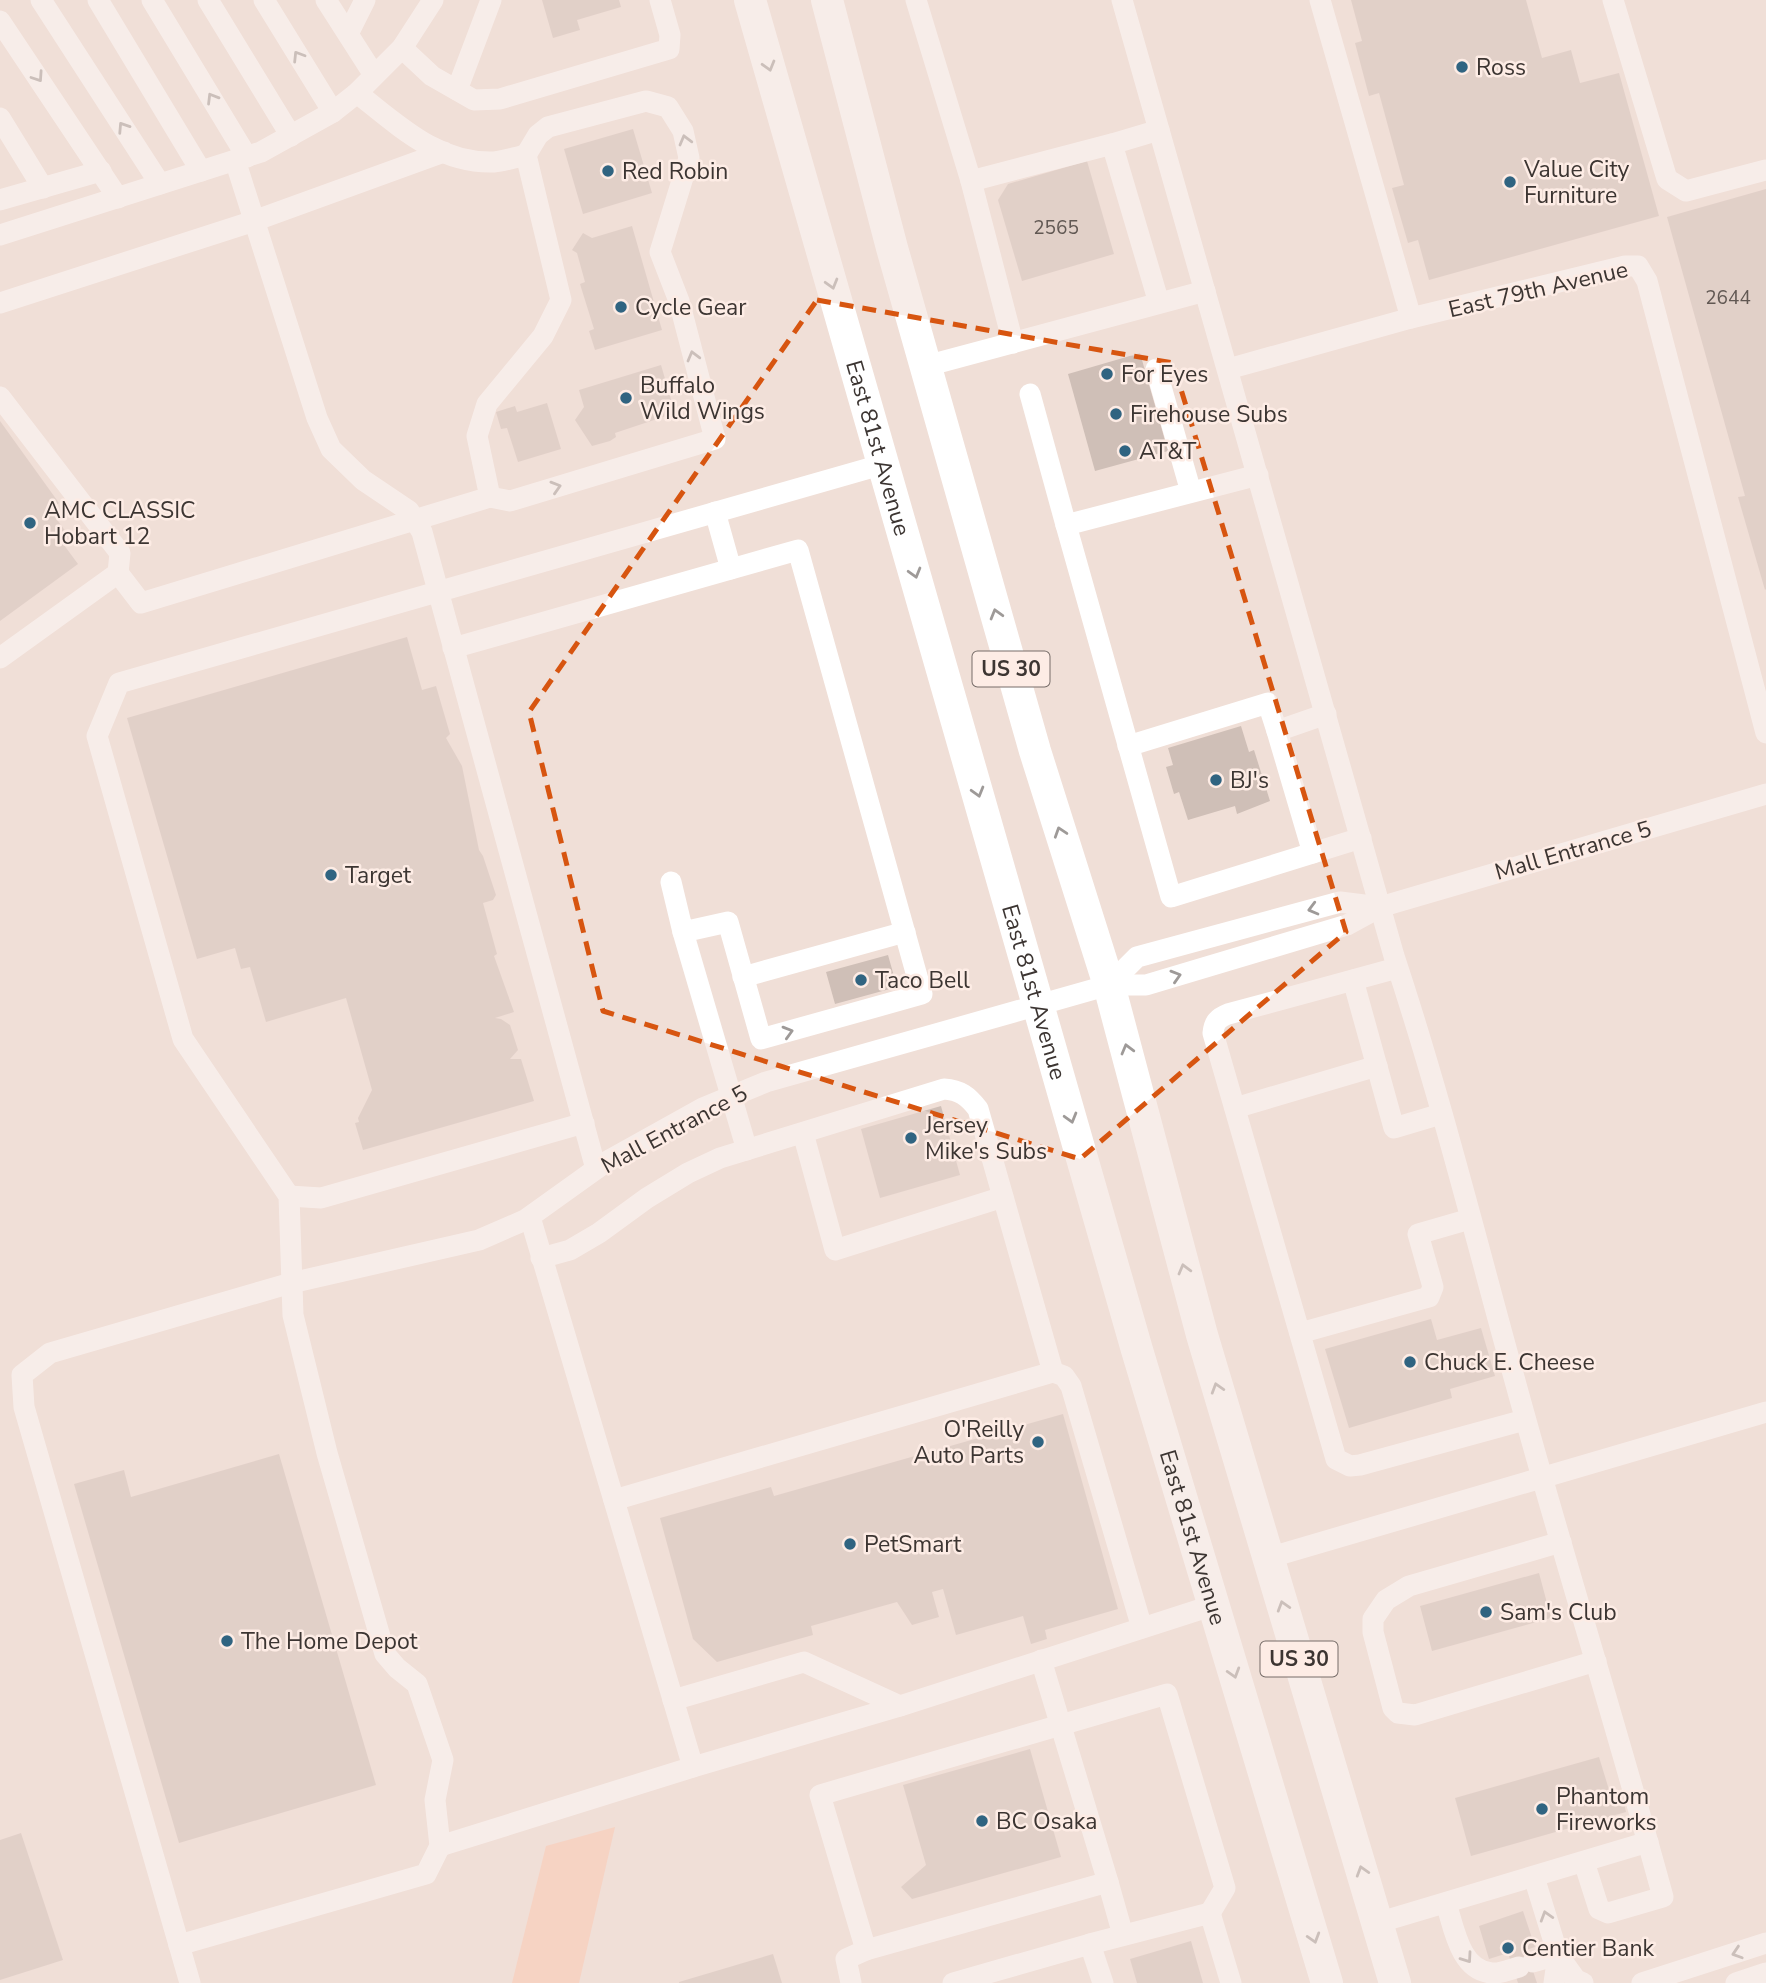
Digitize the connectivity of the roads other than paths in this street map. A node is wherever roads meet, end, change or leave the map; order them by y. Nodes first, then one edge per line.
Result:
1 (41, 0) edge
2 (98, 0) edge
3 (152, 0) edge
4 (208, 0) edge
5 (264, 0) edge
6 (326, 0) edge
7 (365, 0) edge
8 (433, 0) edge
9 (491, 0) edge
10 (660, 0) edge
11 (750, 0) edge
12 (827, 0) edge
13 (916, 0) edge
14 (1122, 0) edge
15 (1320, 0) edge
16 (1613, 0) edge
17 (0, 21) edge
18 (348, 34) junction
19 (402, 48) junction
20 (374, 75) junction
21 (457, 90) junction
22 (357, 93) junction
23 (333, 112) junction
24 (0, 118) edge
25 (1159, 131) junction
26 (291, 135) junction
27 (1112, 144) junction
28 (444, 152) junction
29 (526, 155) junction
30 (241, 159) junction
31 (1766, 170) edge
32 (101, 171) junction
33 (201, 171) junction
34 (971, 181) junction
35 (160, 184) junction
36 (43, 188) junction
37 (118, 198) junction
38 (0, 200) edge
39 (254, 221) junction
40 (0, 235) edge
41 (1205, 291) junction
42 (0, 303) edge
43 (1158, 303) junction
44 (1411, 318) junction
45 (1013, 343) junction
46 (926, 366) junction
47 (1156, 369) dead end
48 (1227, 369) junction
49 (1030, 394) dead end
50 (0, 397) edge
51 (884, 464) junction
52 (1258, 475) junction
53 (1191, 492) junction
54 (490, 497) junction
55 (715, 512) junction
56 (415, 521) junction
57 (1066, 525) junction
58 (731, 569) junction
59 (118, 573) junction
60 (438, 592) junction
61 (453, 648) junction
62 (0, 658) edge
63 (1325, 714) junction
64 (1764, 722) edge
65 (1277, 731) junction
66 (1128, 746) junction
67 (1766, 794) edge
68 (1361, 838) junction
69 (1313, 853) junction
70 (670, 882) dead end
71 (1380, 907) junction
72 (683, 932) junction
73 (905, 932) junction
74 (1397, 968) junction
75 (743, 977) junction
76 (1353, 980) junction
77 (1110, 985) junction
78 (1040, 1005) junction
79 (1377, 1066) junction
80 (732, 1096) junction
81 (1235, 1108) junction
82 (1441, 1114) junction
83 (584, 1123) junction
84 (803, 1133) junction
85 (747, 1150) junction
86 (596, 1169) junction
87 (289, 1196) junction
88 (1003, 1197) junction
89 (530, 1216) junction
90 (1470, 1219) junction
91 (541, 1258) junction
92 (291, 1283) junction
93 (1300, 1334) junction
94 (1053, 1372) junction
95 (1766, 1412) edge
96 (1525, 1420) junction
97 (1542, 1478) junction
98 (614, 1500) junction
99 (1561, 1542) junction
100 (1268, 1558) junction
101 (1214, 1605) junction
102 (1143, 1628) junction
103 (1041, 1660) junction
104 (1596, 1661) junction
105 (673, 1700) junction
106 (900, 1706) junction
107 (1060, 1725) junction
108 (693, 1767) junction
109 (1648, 1842) junction
110 (440, 1846) junction
111 (1584, 1862) junction
112 (1534, 1877) junction
113 (1108, 1882) junction
114 (1446, 1903) junction
115 (1210, 1913) junction
116 (1377, 1923) junction
117 (1124, 1935) junction
118 (1766, 1943) edge
119 (1090, 1944) junction
120 (180, 1945) junction
121 (866, 1950) junction
122 (1558, 1955) junction
123 (1766, 1973) edge
124 (190, 1983) edge
125 (851, 1983) edge
126 (953, 1983) edge
127 (1103, 1983) edge
128 (1231, 1983) edge
129 (1327, 1983) edge
130 (1395, 1983) edge
131 (1555, 1983) edge
132 (1583, 1983) edge
133 (1642, 1983) edge
134 (1736, 1983) edge

35 -> 1 street
2 - 33 street
30 -> 3 street
4 - 26 street
23 -> 5 street
6 - 18 street
7 - 18 street
8 - 19 street
9 - 21 street
10 - 21 street
11 -> 51 highway, East 81st Avenue / US 30
12 - 46 highway, US 30
13 - 34 street
14 - 25 street
15 - 44 street
16 - 31 street
17 -> 32 street
18 - 20 street
19 - 20 street
19 - 21 street
20 - 22 street
22 - 23 street
22 - 28 street
23 - 26 street
24 - 36 street
25 - 27 street
25 - 41 street
26 - 30 street
27 - 34 street
27 - 43 street
28 - 29 street
28 - 39 street
29 - 54 street
54 -> 29 street
30 - 33 street
30 - 39 street
32 - 36 street
32 - 37 street
33 - 35 street
34 - 45 street
35 - 37 street
36 - 38 street
37 - 40 street
39 - 42 street
39 - 56 street
41 - 43 street
41 - 48 street
43 - 45 street
44 - 48 street
44 - 64 street, East 79th Avenue
45 - 46 street
77 -> 46 highway, US 30
47 - 53 street
48 - 52 street
49 - 57 street
50 - 59 street
51 - 55 street
51 -> 78 highway, East 81st Avenue / US 30
52 - 53 street
52 - 63 street
53 - 57 street
54 - 56 street
55 - 58 street
55 - 60 street
56 - 59 street
56 - 60 street
57 - 66 street
58 - 61 street
58 - 73 street
59 - 62 street
60 - 61 street
60 - 87 street
61 - 83 street
63 - 65 street
63 - 68 street
65 - 66 street
65 - 69 street
66 - 69 street
67 - 71 street, Mall Entrance 5
68 - 69 street
68 - 71 street
70 - 72 street
71 - 74 street
77 -> 71 street, Mall Entrance 5
71 -> 77 street, Mall Entrance 5
72 - 75 street
72 - 80 street
73 - 75 street
75 -> 73 street
74 - 76 street
74 - 82 street
76 - 79 street
76 - 81 street
77 - 78 street, Mall Entrance 5
100 -> 77 highway, US 30
78 - 80 street, Mall Entrance 5
78 -> 101 highway, East 81st Avenue / US 30
79 - 81 street
79 - 82 street
80 - 85 street
80 - 86 street, Mall Entrance 5
81 - 93 street
82 - 90 street
83 - 86 street
83 - 87 street
84 - 85 street
84 - 88 street
84 - 88 street
85 - 91 street
86 - 89 street, Mall Entrance 5
87 - 92 street
88 - 94 street
89 - 91 street
89 - 92 street, Mall Entrance 5
90 - 93 street
90 - 96 street
91 - 98 street
92 - 110 street
92 - 120 street, Mall Entrance 5
93 - 96 street
94 - 98 street
94 - 102 street
95 - 97 street
96 - 97 street
97 - 99 street
97 - 100 street
98 - 105 street
99 - 104 street
99 - 104 street
116 -> 100 highway, US 30
101 - 102 street
101 -> 129 highway, East 81st Avenue / US 30
102 - 103 street
103 - 106 street
103 - 107 street
104 - 109 street
105 - 106 street
105 - 108 street
106 - 108 street
107 - 113 street
107 - 115 street
107 - 121 street
108 - 110 street
109 - 111 street
109 - 111 street
110 - 120 street
111 - 112 street
112 - 114 street
122 -> 112 street
113 - 117 street
113 - 121 street
114 - 116 street
114 -> 122 street
115 - 117 street
115 - 128 street
116 - 130 highway, US 30
117 - 119 street
118 -> 133 street
119 - 126 street
119 - 127 street
120 - 124 street
121 - 125 street
122 - 131 street
122 - 132 street
123 - 134 street

